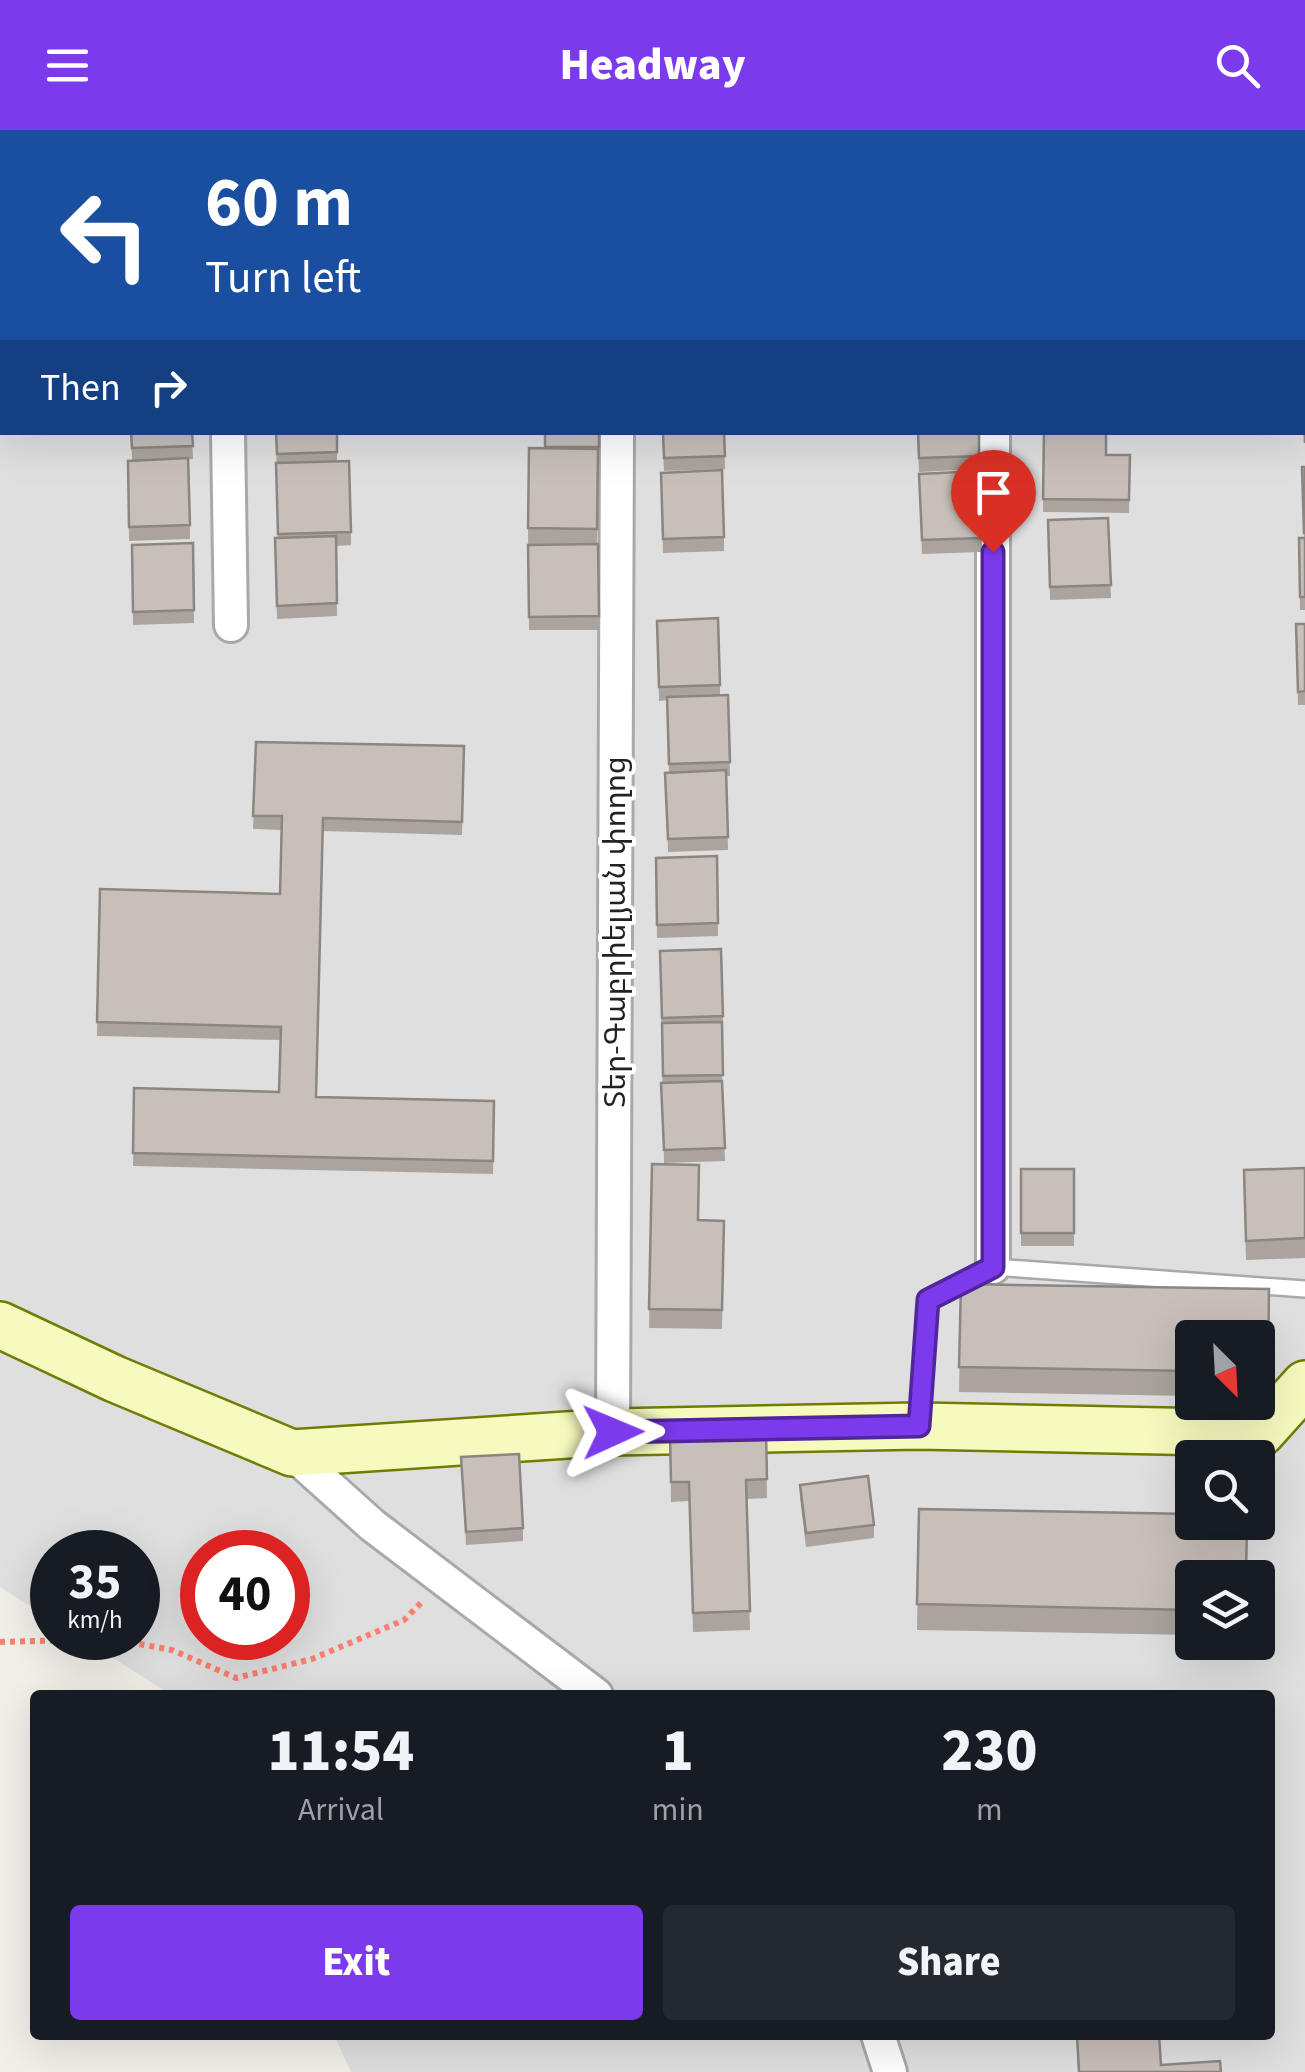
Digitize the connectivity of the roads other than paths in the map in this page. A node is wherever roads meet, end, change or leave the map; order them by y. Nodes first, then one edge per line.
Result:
1 (228, 435) edge
2 (616, 435) edge
3 (993, 435) edge
4 (232, 626) dead end
5 (993, 1267) junction
6 (1305, 1289) edge
7 (0, 1325) edge
8 (1305, 1384) edge
9 (919, 1426) junction
10 (613, 1432) junction
11 (292, 1454) junction
12 (589, 1690) edge
13 (880, 2040) edge
14 (890, 2072) edge

1 - 4 street
2 - 10 street, Տեր-Գաբրիելյան փողոց
3 - 5 street
5 - 6 lane
5 - 9 lane
7 - 11 street
8 - 9 street
9 - 10 street
10 - 11 street
11 - 12 street
13 - 14 street

